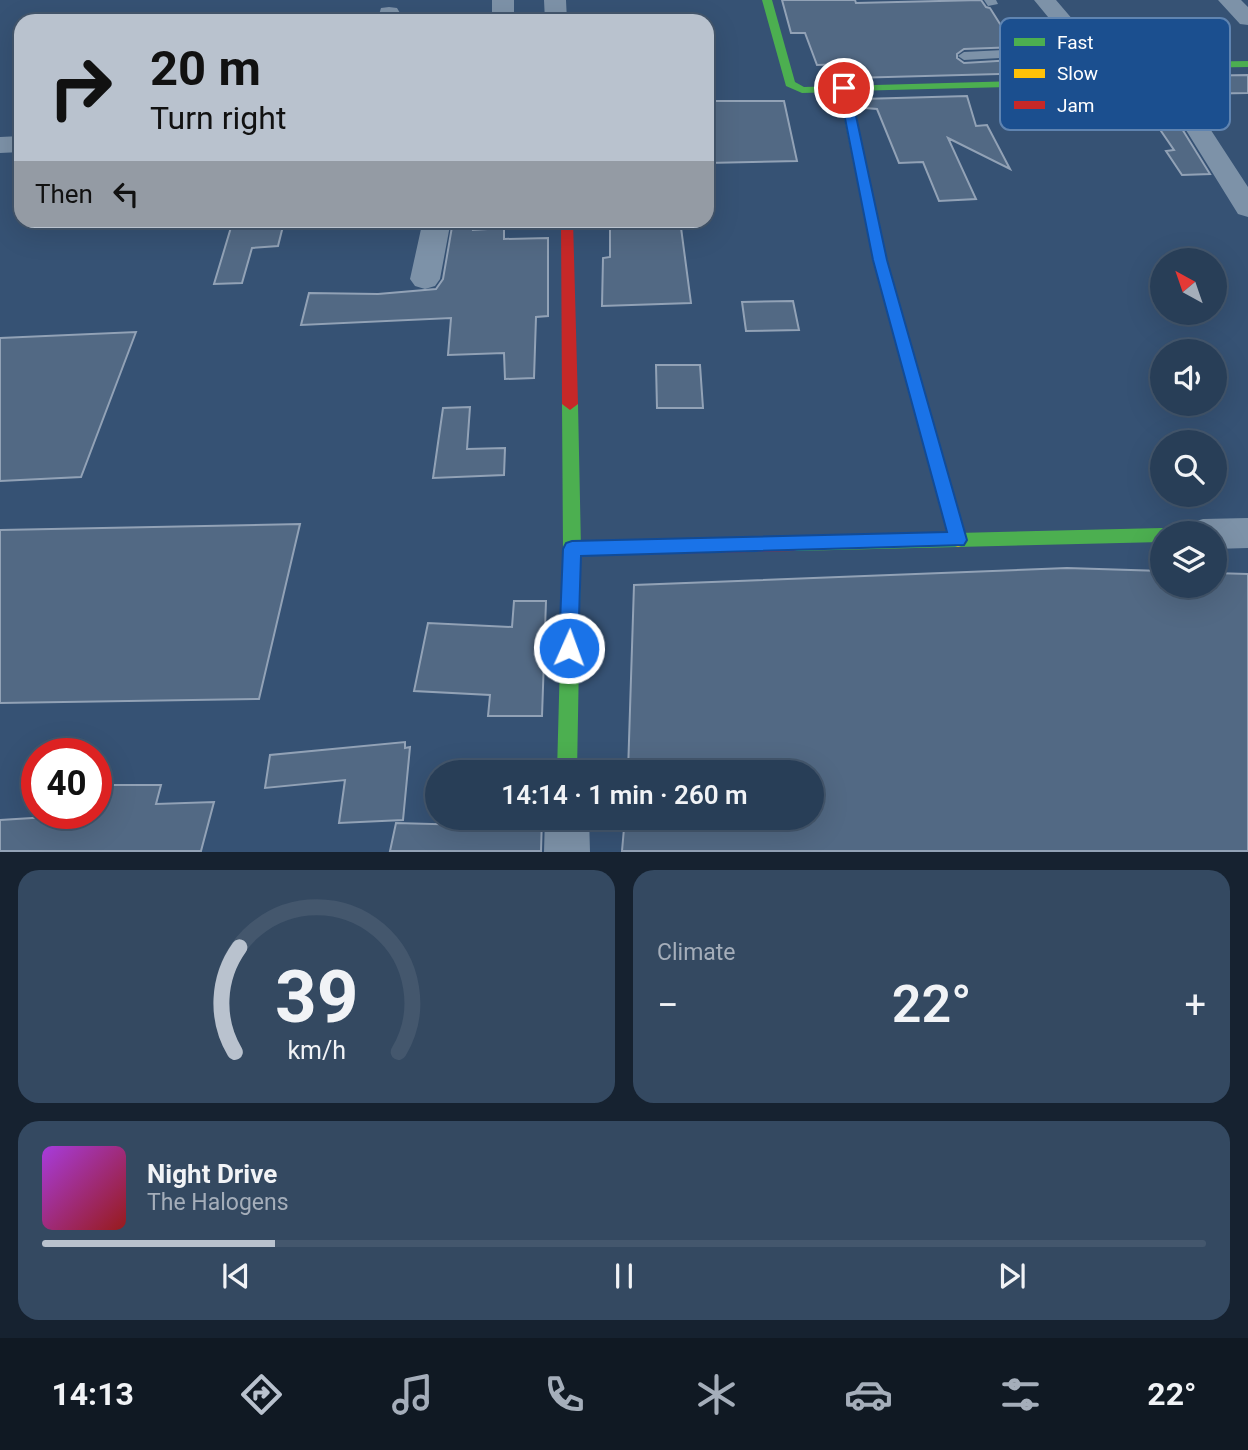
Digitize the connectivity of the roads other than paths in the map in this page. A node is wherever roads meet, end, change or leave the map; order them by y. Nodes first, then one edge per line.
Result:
1 (768, 0) edge
2 (1045, 0) edge
3 (1229, 0) edge
4 (1060, 18) edge
5 (1248, 19) edge
6 (1000, 54) edge
7 (964, 56) dead end
8 (1230, 64) edge
9 (1248, 64) edge
10 (1000, 84) edge
11 (844, 88) junction
12 (1199, 130) edge
13 (1248, 208) edge
14 (435, 228) edge
15 (567, 228) edge
16 (425, 279) dead end
17 (1227, 533) edge
18 (1248, 533) edge
19 (1150, 535) edge
20 (958, 540) junction
21 (572, 549) junction
22 (567, 760) edge
23 (567, 830) edge
24 (567, 852) edge

1 - 11 street
2 - 4 street
3 - 5 street
6 - 7 lane
8 - 9 street
10 - 11 street
11 - 20 street
12 - 13 street
14 - 16 street
15 - 21 street
17 - 18 street
19 - 20 street
20 - 21 street
21 - 22 street
23 - 24 street

